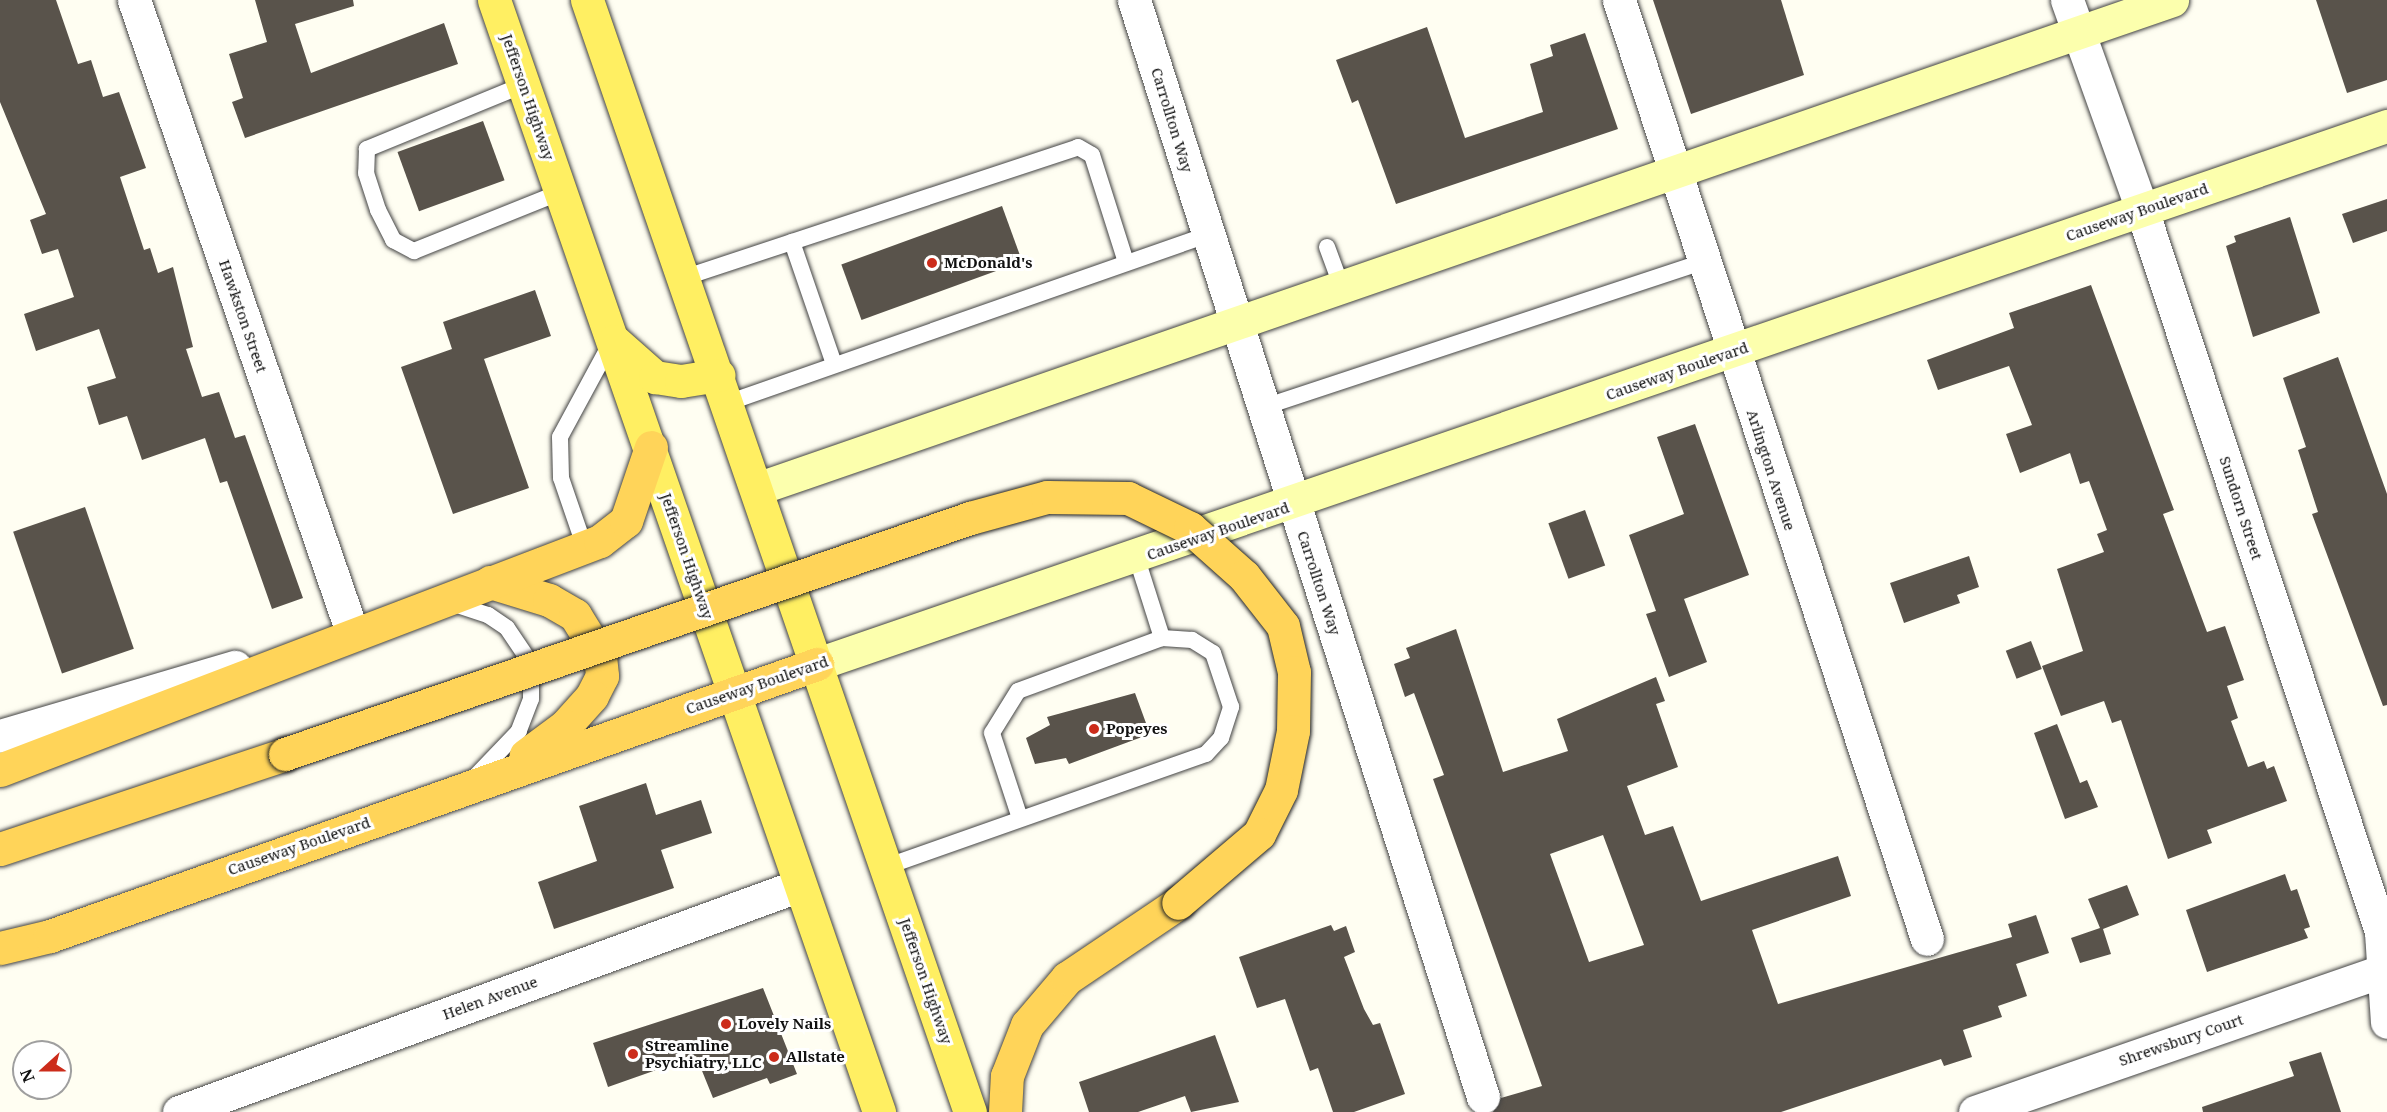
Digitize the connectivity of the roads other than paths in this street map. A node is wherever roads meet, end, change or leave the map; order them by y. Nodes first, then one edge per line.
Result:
1 (134, 0) edge
2 (494, 0) edge
3 (587, 0) edge
4 (1134, 0) edge
5 (1619, 0) edge
6 (2067, 0) edge
7 (2172, 0) edge
8 (2078, 32) junction
9 (523, 85) junction
10 (2387, 126) edge
11 (1676, 174) junction
12 (561, 192) junction
13 (2142, 210) junction
14 (1207, 235) junction
15 (792, 242) junction
16 (1327, 247) dead end
17 (1705, 261) junction
18 (1126, 262) junction
19 (686, 277) junction
20 (1341, 285) junction
21 (1235, 320) junction
22 (612, 340) junction
23 (1732, 352) junction
24 (834, 364) junction
25 (724, 389) junction
26 (1264, 407) junction
27 (651, 447) junction
28 (759, 488) junction
29 (1294, 504) junction
30 (585, 548) junction
31 (1137, 559) junction
32 (490, 582) junction
33 (441, 602) junction
34 (352, 632) junction
35 (1162, 638) junction
36 (312, 646) junction
37 (817, 664) junction
38 (733, 692) junction
39 (0, 736) edge
40 (0, 770) edge
41 (495, 777) junction
42 (457, 790) junction
43 (1020, 818) junction
44 (0, 849) edge
45 (888, 866) junction
46 (800, 885) junction
47 (50, 936) junction
48 (1927, 939) dead end
49 (0, 948) edge
50 (0, 956) edge
51 (2384, 969) edge
52 (2387, 1022) edge
53 (1484, 1097) dead end
54 (179, 1112) edge
55 (879, 1112) edge
56 (970, 1112) edge
57 (1005, 1112) edge
58 (1975, 1112) edge

1 - 34 street, Hawkston Street
2 - 9 main road, Jefferson Highway
3 - 19 main road, Jefferson Highway
4 - 14 street, Carrollton Way
5 - 11 street, Arlington Avenue
6 - 8 street, Sundorn Street
7 - 8 main road
8 - 11 main road
8 - 13 street, Sundorn Street
9 - 12 main road, Jefferson Highway
9 - 12 lane
10 - 13 main road, Causeway Boulevard
11 - 17 street, Arlington Avenue
11 - 20 main road
12 - 22 main road, Jefferson Highway
13 - 23 main road, Causeway Boulevard
13 - 51 street, Sundorn Street
14 - 18 lane
14 - 21 street, Carrollton Way
15 - 18 lane
15 - 19 lane
15 - 24 lane
16 - 20 lane
17 - 23 street, Arlington Avenue
17 - 26 lane
18 - 24 lane
19 - 25 main road, Jefferson Highway
20 - 21 main road
21 - 26 street, Carrollton Way
21 - 28 main road
22 - 25 main road
22 - 27 main road, Jefferson Highway
22 - 30 lane
23 - 29 main road, Causeway Boulevard
23 - 48 street, Arlington Avenue
24 - 25 lane
25 - 28 main road, Jefferson Highway
26 - 29 street, Carrollton Way
27 - 30 highway
27 - 38 main road, Jefferson Highway
28 - 37 main road, Jefferson Highway
29 - 31 main road, Causeway Boulevard
29 - 53 street, Carrollton Way
30 - 32 highway
31 - 35 lane
31 - 37 main road, Causeway Boulevard
32 - 33 highway
32 - 41 highway
33 - 34 highway
33 - 42 lane
34 - 36 highway
35 - 43 lane
35 - 43 lane
36 - 39 street
36 - 40 highway
37 - 38 highway, Causeway Boulevard
37 - 45 main road, Jefferson Highway
38 - 41 highway, Causeway Boulevard
38 - 46 main road, Jefferson Highway
41 - 42 highway, Causeway Boulevard
42 - 47 highway, Causeway Boulevard
43 - 45 lane
44 - 57 highway, bridge
45 - 56 main road, Jefferson Highway
46 - 54 street, Helen Avenue
46 - 55 main road, Jefferson Highway
47 - 49 highway, Causeway Boulevard
47 - 50 street, Causeway Boulevard
51 - 52 street, Sundorn Street
51 - 58 street, Shrewsbury Court

